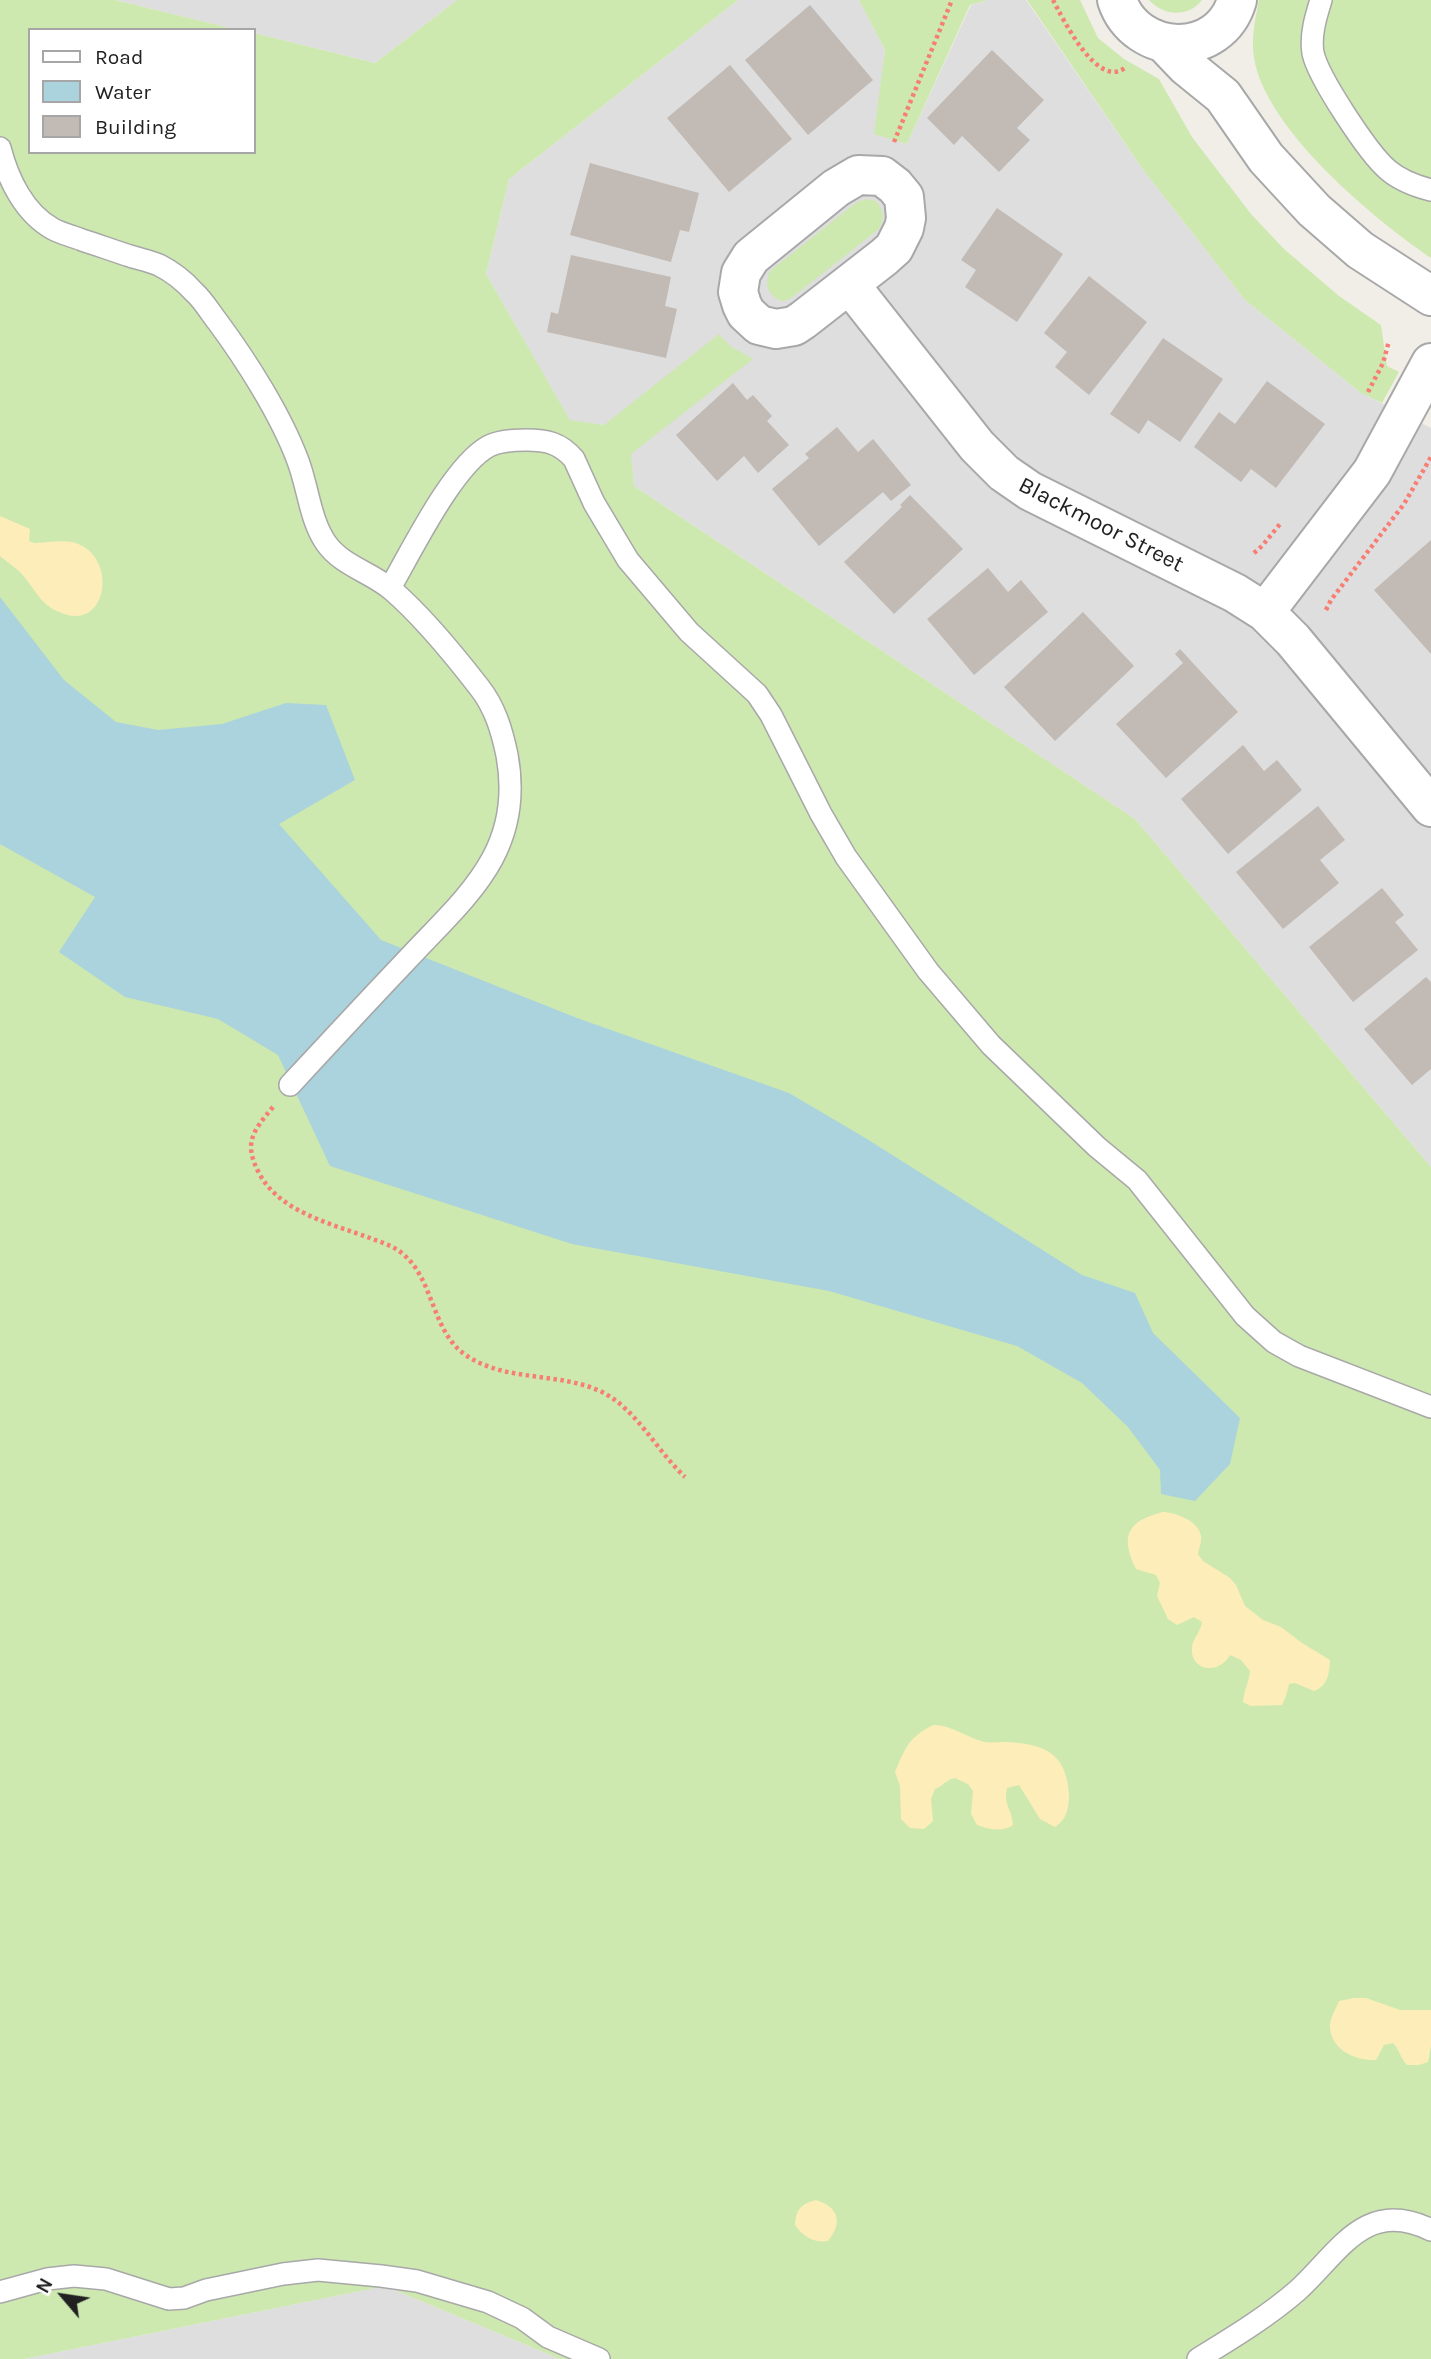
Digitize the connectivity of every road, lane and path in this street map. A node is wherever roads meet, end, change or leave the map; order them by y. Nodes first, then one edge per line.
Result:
1 (952, 0) edge
2 (1053, 0) edge
3 (1116, 0) edge
4 (1321, 0) edge
5 (1235, 4) edge
6 (1148, 51) junction
7 (1223, 96) junction
8 (893, 145) dead end
9 (0, 148) edge
10 (1431, 190) edge
11 (849, 285) junction
12 (1431, 296) edge
13 (1389, 341) dead end
14 (1431, 363) edge
15 (1366, 397) dead end
16 (1431, 457) edge
17 (1285, 517) dead end
18 (1254, 553) dead end
19 (390, 588) junction
20 (1326, 610) dead end
21 (1265, 612) junction
22 (1431, 807) edge
23 (290, 1085) joint
24 (1431, 1407) edge
25 (685, 1477) dead end
26 (1431, 2230) edge
27 (0, 2292) edge
28 (599, 2359) edge
29 (1198, 2359) edge

1 - 8 path
2 - 6 path
3 - 6 street
4 - 10 lane
5 - 6 street
5 - 7 street
6 - 7 street
7 - 12 street
9 - 19 lane
11 - 11 street
11 - 21 street, Blackmoor Street
13 - 15 path
14 - 21 street
16 - 20 path
17 - 18 path
19 - 23 lane
19 - 24 lane
21 - 22 street, Blackmoor Street
23 - 25 path
26 - 29 lane
27 - 28 lane

